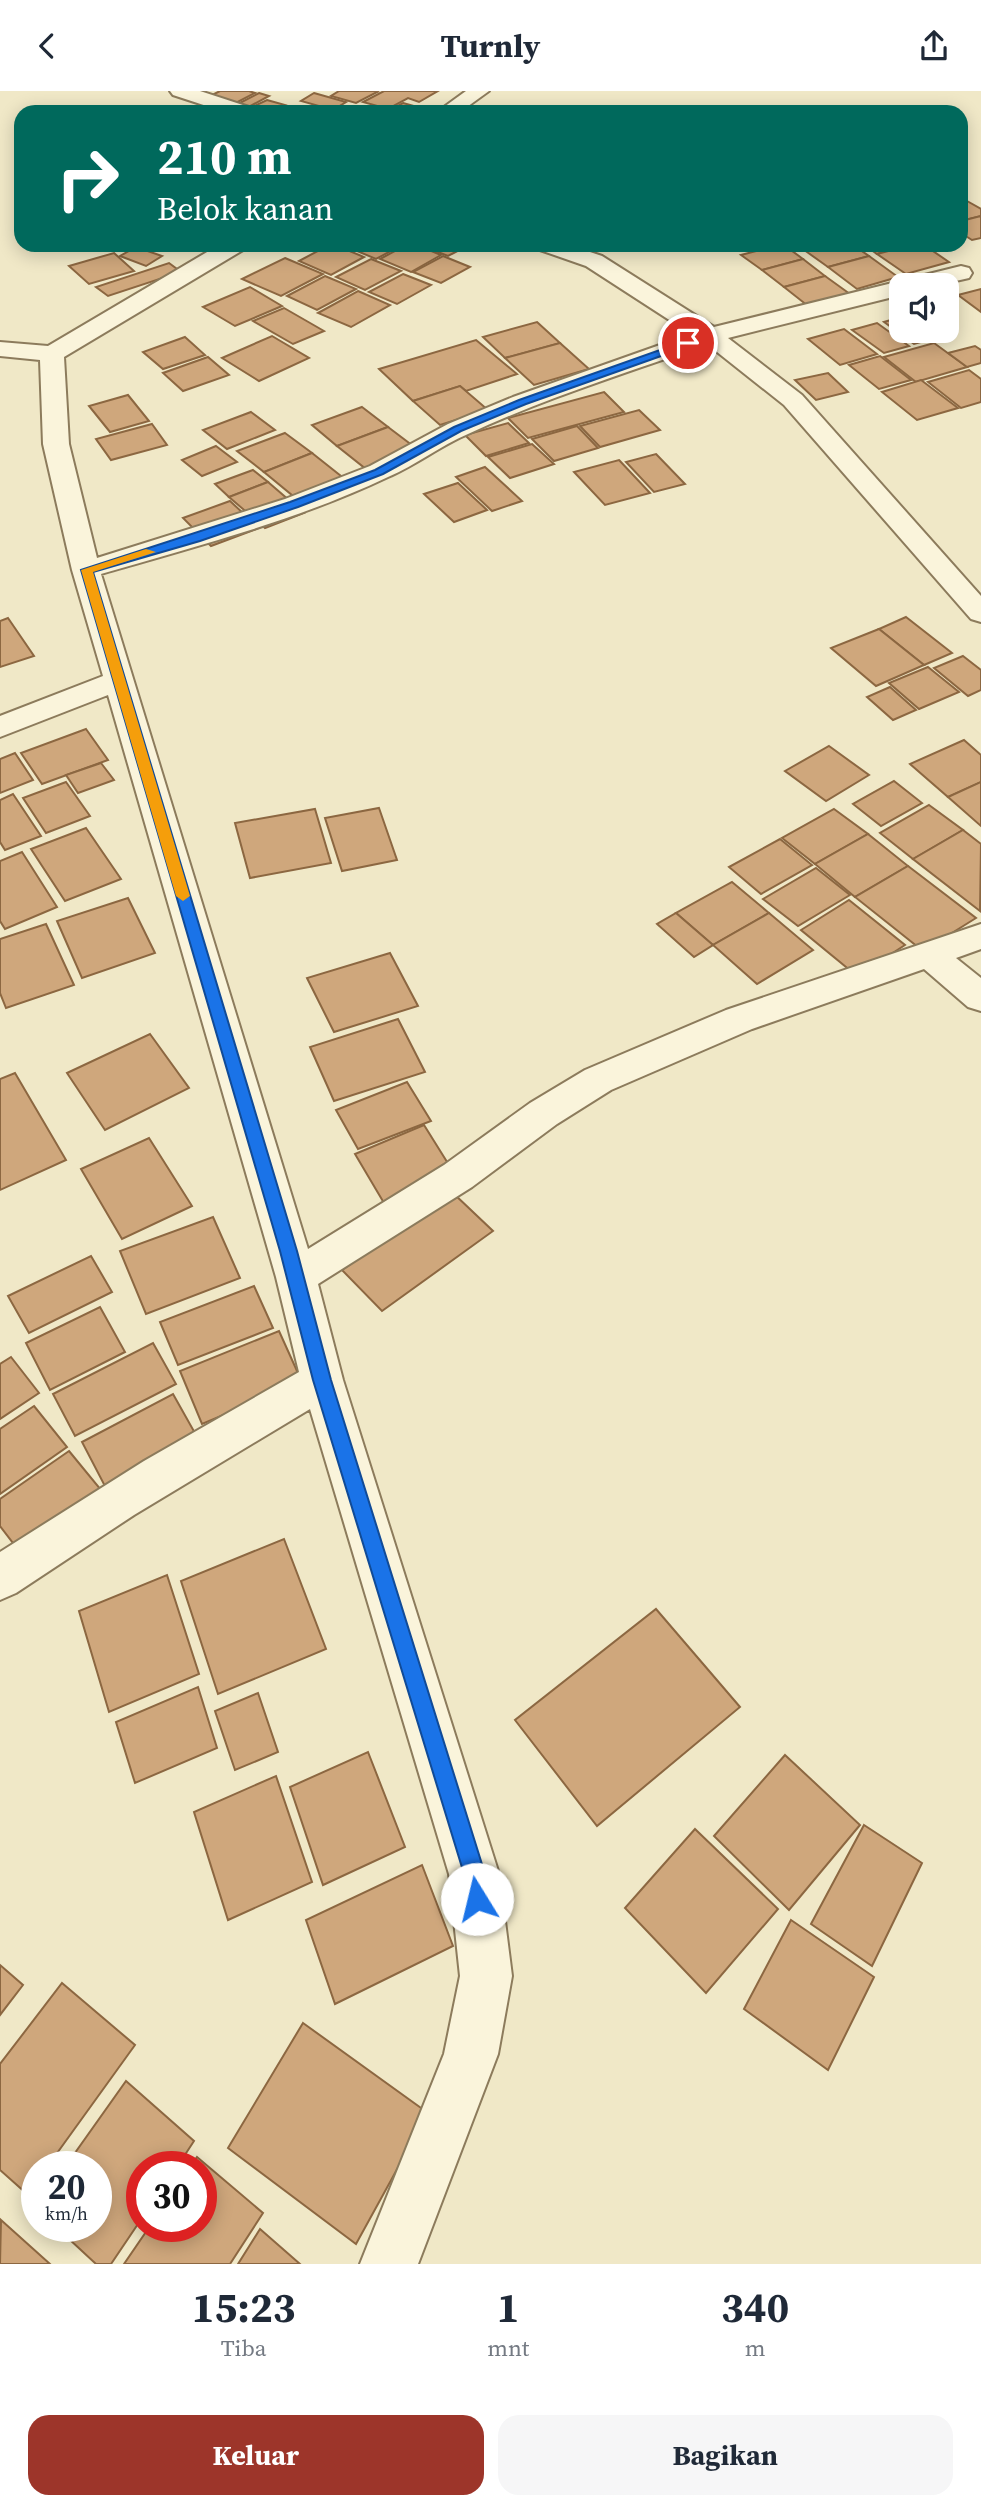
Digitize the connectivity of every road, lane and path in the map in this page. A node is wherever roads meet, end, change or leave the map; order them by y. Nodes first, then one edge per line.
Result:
1 (180, 91) edge
2 (479, 91) edge
3 (223, 105) edge
4 (458, 105) edge
5 (223, 252) edge
6 (568, 252) edge
7 (889, 291) edge
8 (710, 335) junction
9 (0, 349) edge
10 (52, 354) junction
11 (86, 570) junction
12 (981, 613) edge
13 (120, 680) junction
14 (0, 727) edge
15 (981, 936) edge
16 (929, 954) junction
17 (981, 998) edge
18 (296, 1277) junction
19 (322, 1380) junction
20 (0, 1578) edge
21 (390, 2264) edge

1 - 3 street
2 - 4 street
5 - 10 street
6 - 8 street
7 - 8 street
8 - 11 street
8 - 12 street
9 - 10 street
10 - 11 street
11 - 13 street
13 - 14 street
13 - 18 street
15 - 16 street
16 - 17 street
16 - 18 street
18 - 19 street
19 - 20 street
19 - 21 street

